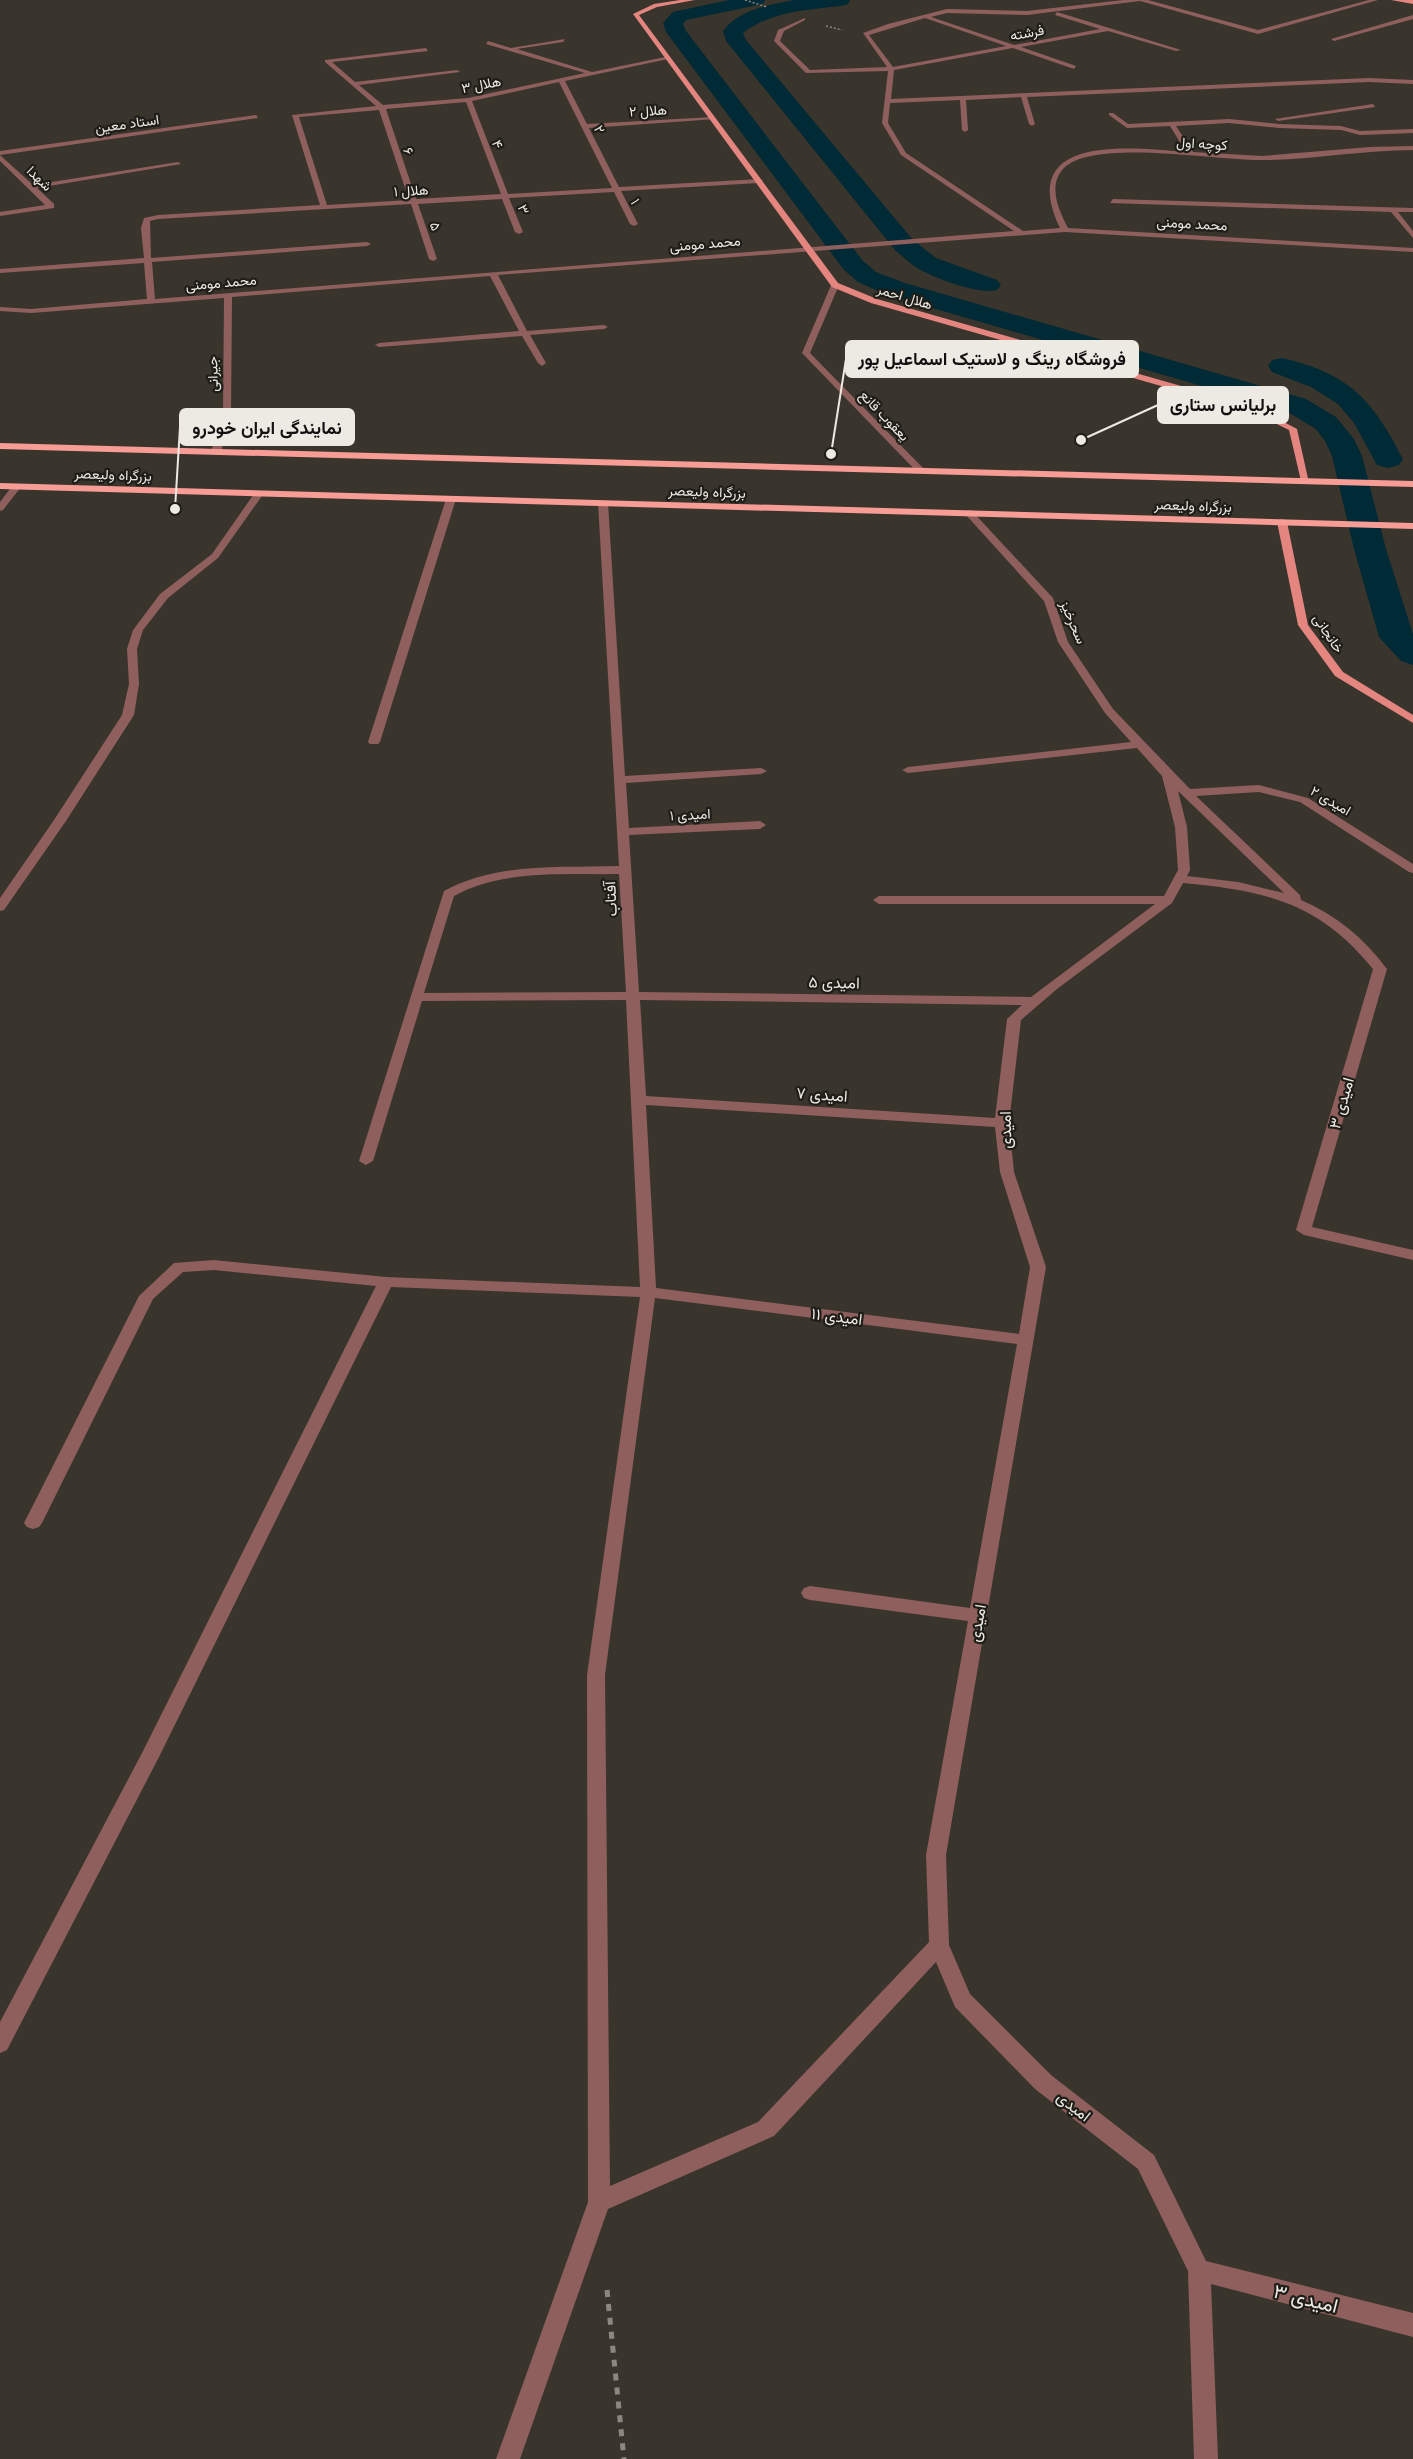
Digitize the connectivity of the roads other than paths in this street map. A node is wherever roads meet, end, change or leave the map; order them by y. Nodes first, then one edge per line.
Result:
1 (692, 0) edge
2 (1140, 0) edge
3 (1376, 0) edge
4 (1394, 0) edge
5 (1413, 2) edge
6 (1051, 12) junction
7 (924, 16) junction
8 (1413, 17) edge
9 (803, 19) dead end
10 (1108, 29) junction
11 (1334, 39) dead end
12 (563, 40) dead end
13 (488, 43) dead end
14 (1015, 46) junction
15 (508, 49) junction
16 (426, 50) dead end
17 (1178, 50) dead end
18 (668, 57) junction
19 (1074, 67) dead end
20 (891, 69) junction
21 (457, 72) dead end
22 (592, 73) junction
23 (561, 79) junction
24 (1413, 82) edge
25 (354, 84) junction
26 (1023, 94) junction
27 (963, 98) junction
28 (468, 100) junction
29 (888, 101) junction
30 (1373, 105) dead end
31 (382, 108) junction
32 (1111, 114) dead end
33 (256, 117) dead end
34 (713, 119) junction
35 (1255, 122) junction
36 (1032, 124) dead end
37 (1172, 124) junction
38 (585, 126) junction
39 (965, 130) dead end
40 (1413, 131) edge
41 (1371, 147) junction
42 (1413, 148) edge
43 (1191, 153) junction
44 (1380, 154) dead end
45 (0, 155) edge
46 (178, 164) dead end
47 (759, 181) junction
48 (32, 187) junction
49 (617, 190) junction
50 (505, 196) junction
51 (1113, 201) dead end
52 (413, 202) junction
53 (324, 207) junction
54 (1393, 210) junction
55 (1413, 210) edge
56 (0, 214) edge
57 (634, 224) dead end
58 (1065, 230) junction
59 (519, 232) dead end
60 (1021, 233) junction
61 (1413, 236) edge
62 (367, 244) dead end
63 (808, 248) junction
64 (1413, 250) edge
65 (147, 260) junction
66 (433, 260) dead end
67 (0, 271) edge
68 (493, 274) junction
69 (835, 285) junction
70 (228, 295) junction
71 (151, 302) junction
72 (0, 309) edge
73 (604, 327) dead end
74 (524, 333) junction
75 (379, 345) dead end
76 (542, 363) dead end
77 (0, 446) edge
78 (216, 452) junction
79 (921, 471) junction
80 (1306, 481) junction
81 (1413, 484) edge
82 (0, 486) edge
83 (16, 487) junction
84 (259, 494) junction
85 (451, 499) junction
86 (603, 503) junction
87 (0, 508) edge
88 (969, 513) junction
89 (1282, 522) junction
90 (1413, 526) edge
91 (1413, 720) edge
92 (374, 742) dead end
93 (1139, 744) junction
94 (908, 770) dead end
95 (761, 771) dead end
96 (1168, 775) junction
97 (620, 780) junction
98 (1187, 793) junction
99 (760, 825) dead end
100 (623, 832) junction
101 (1413, 869) edge
102 (625, 870) junction
103 (1179, 879) junction
104 (879, 900) dead end
105 (1168, 900) junction
106 (1300, 902) junction
107 (0, 907) edge
108 (633, 996) junction
109 (417, 998) junction
110 (1034, 1001) junction
111 (639, 1100) junction
112 (1002, 1123) junction
113 (366, 1161) dead end
114 (1413, 1255) edge
115 (386, 1282) junction
116 (648, 1292) junction
117 (1026, 1340) junction
118 (33, 1523) dead end
119 (810, 1593) dead end
120 (978, 1616) junction
121 (939, 1945) junction
122 (0, 2043) edge
123 (599, 2202) junction
124 (1199, 2270) junction
125 (1413, 2325) edge
126 (508, 2459) edge
127 (1206, 2459) edge

1 - 18 main road
2 - 3 street
2 - 6 street
4 - 5 main road
6 - 7 street
6 - 10 street, فرشته
7 - 14 street
7 - 20 street
8 - 11 street
9 - 20 street, فرشته
10 - 14 street, فرشته
10 - 17 street
12 - 15 street
13 - 15 street
14 - 19 street
14 - 20 street, فرشته
15 - 22 street
16 - 25 street
18 - 22 street, هلال ۳
18 - 34 main road
20 - 29 street
21 - 25 street
22 - 23 street, هلال ۳
23 - 28 street, هلال ۳
23 - 38 street, ۲
24 - 26 street
25 - 31 street
26 - 27 street
26 - 36 street
27 - 29 street
27 - 39 street
28 - 31 street, هلال ۳
28 - 50 street, ۴
29 - 60 street
30 - 35 street
31 - 52 street, ۶
31 - 53 street, هلال ۳
32 - 37 street
33 - 45 street, استاد معین
34 - 38 street, هلال ۲
34 - 47 main road
35 - 37 street
35 - 40 street
37 - 43 street
38 - 49 street, ۲
41 - 42 street, کوچه اول
41 - 43 street, کوچه اول
41 - 44 street
43 - 58 street, کوچه اول
45 - 48 street, شهدا
46 - 48 street
47 - 49 street, هلال ۱
47 - 63 main road
48 - 56 street, شهدا
49 - 50 street, هلال ۱
49 - 57 street, ۱
50 - 52 street, هلال ۱
50 - 59 street, ۳
51 - 54 street
52 - 53 street, هلال ۱
52 - 66 street, ۵
53 - 65 street, هلال ۱
54 - 55 street
54 - 61 street
58 - 60 street, محمد مومنی
58 - 64 street, محمد مومنی
60 - 63 street, محمد مومنی
62 - 65 street
63 - 68 street, محمد مومنی
63 - 69 main road
65 - 67 street
65 - 71 street, هلال ۱
68 - 70 street, محمد مومنی
68 - 74 street
69 - 79 street, یعقوب قانع
69 - 80 main road, هلال احمر
70 - 71 street, محمد مومنی
70 - 78 street, جیرانی
71 - 72 street, محمد مومنی
73 - 74 street
74 - 75 street
74 - 76 street
77 - 78 highway, بزرگراه ولیعصر
78 - 79 highway, بزرگراه ولیعصر
79 - 80 highway, بزرگراه ولیعصر
80 - 81 highway, بزرگراه ولیعصر
82 - 83 highway, بزرگراه ولیعصر
83 - 84 highway, بزرگراه ولیعصر
83 - 87 street
84 - 85 highway, بزرگراه ولیعصر
84 - 107 street
85 - 86 highway, بزرگراه ولیعصر
85 - 92 street
86 - 88 highway, بزرگراه ولیعصر
86 - 97 street, آفتاب
88 - 89 highway, بزرگراه ولیعصر
88 - 93 street, سحرخیز
89 - 90 highway, بزرگراه ولیعصر
89 - 91 main road, خانجانی
93 - 94 street
93 - 96 street, سحرخیز
95 - 97 street
96 - 98 street, امیدی ۳
96 - 103 street, امیدی
97 - 100 street, آفتاب
98 - 101 street, امیدی ۲
98 - 106 street, امیدی ۳
99 - 100 street, امیدی ۱
100 - 102 street, آفتاب
102 - 108 street, آفتاب
102 - 109 street
103 - 105 street, امیدی
103 - 106 street, امیدی ۳
104 - 105 street
105 - 110 street, امیدی
106 - 114 street, امیدی ۳
108 - 109 street, امیدی ۵
108 - 110 street, امیدی ۵
108 - 111 street, آفتاب
109 - 113 street
110 - 112 street, امیدی
111 - 112 street, امیدی ۷
111 - 116 street, آفتاب
112 - 117 street, امیدی
115 - 116 street, امیدی ۱۱
115 - 118 street, امیدی ۱۱
115 - 122 street
116 - 117 street, امیدی ۱۱
116 - 123 street, آفتاب
117 - 120 street, امیدی
119 - 120 street
120 - 121 street, امیدی
121 - 123 street
121 - 124 street, امیدی
123 - 126 street, آفتاب
124 - 125 street, امیدی ۳
124 - 127 street, امیدی

